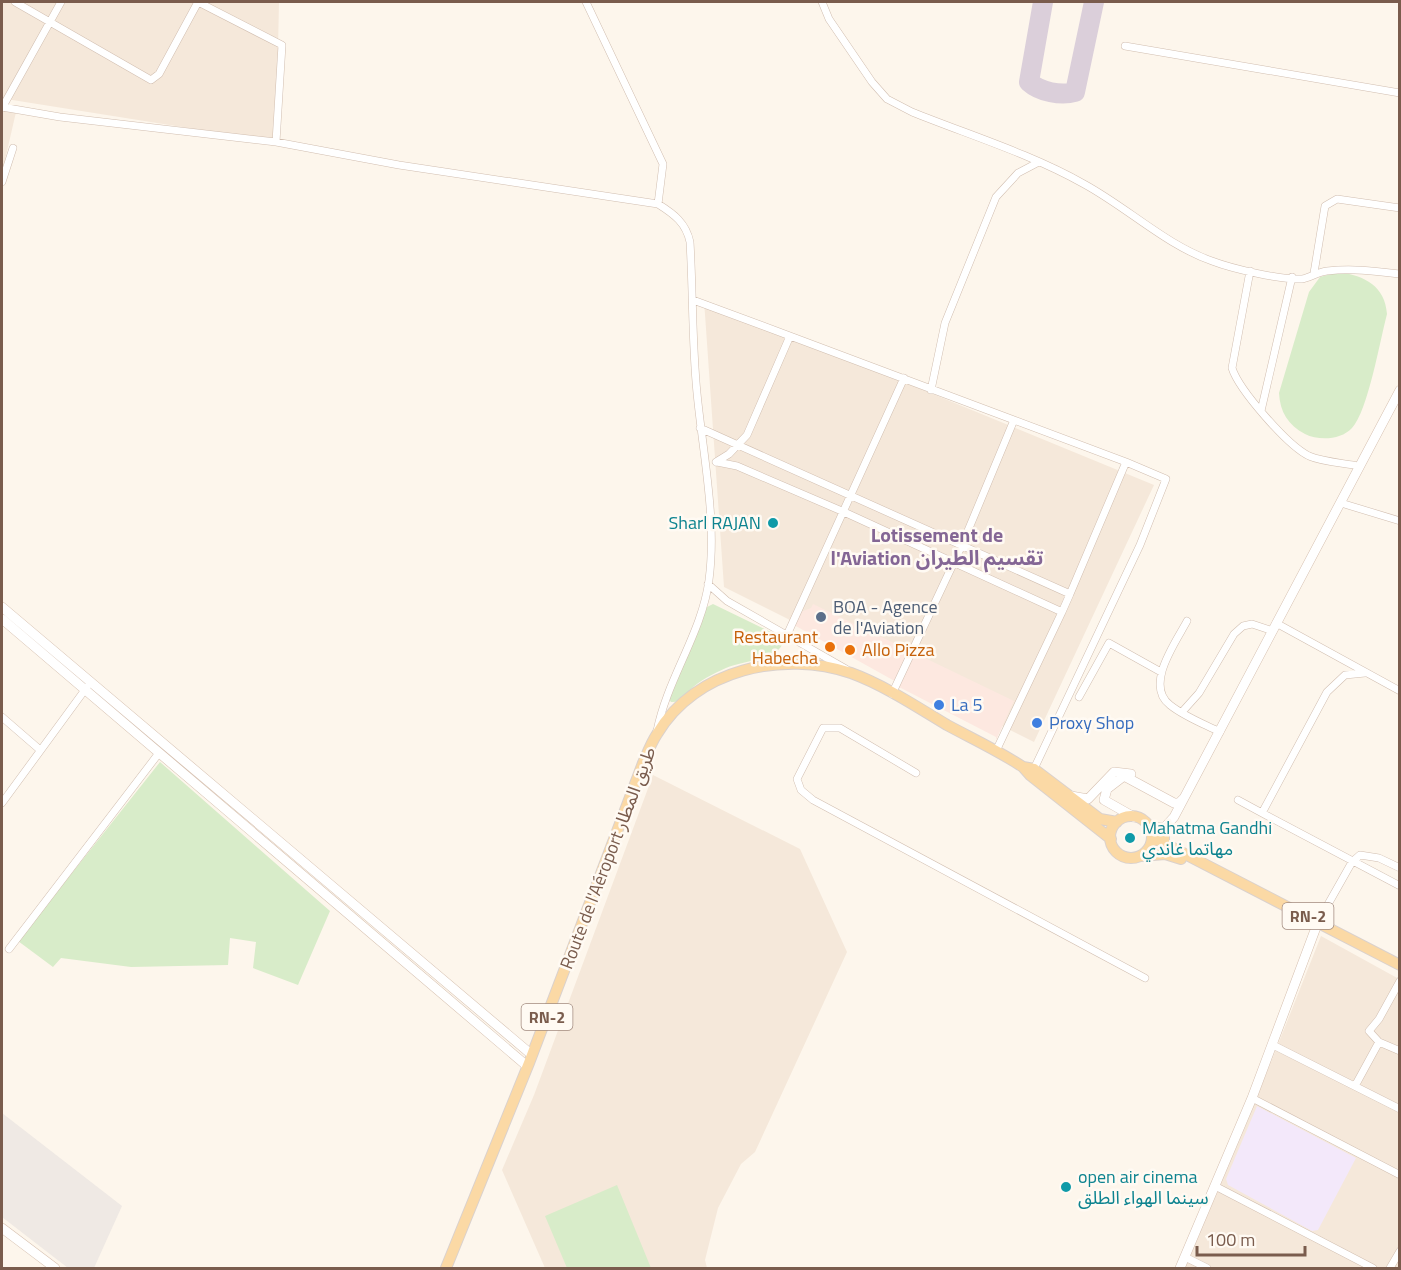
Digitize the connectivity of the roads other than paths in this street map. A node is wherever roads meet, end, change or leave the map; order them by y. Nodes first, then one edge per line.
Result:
1 (15, 2) edge
2 (61, 2) edge
3 (585, 2) edge
4 (822, 2) edge
5 (50, 21) junction
6 (1125, 46) dead end
7 (1400, 93) edge
8 (2, 107) edge
9 (276, 142) junction
10 (13, 148) dead end
11 (1037, 163) junction
12 (2, 182) edge
13 (658, 204) junction
14 (1400, 208) edge
15 (1250, 271) junction
16 (1314, 273) junction
17 (1400, 274) edge
18 (1292, 277) junction
19 (693, 300) junction
20 (790, 336) junction
21 (904, 378) junction
22 (931, 390) junction
23 (1400, 390) edge
24 (1262, 411) junction
25 (1014, 420) junction
26 (700, 428) junction
27 (740, 444) junction
28 (716, 462) junction
29 (1126, 462) junction
30 (706, 465) junction
31 (1359, 466) junction
32 (851, 494) junction
33 (1341, 503) junction
34 (844, 512) junction
35 (1400, 521) edge
36 (962, 545) junction
37 (953, 563) junction
38 (708, 584) junction
39 (1070, 594) junction
40 (2, 607) edge
41 (1062, 612) junction
42 (2, 619) edge
43 (1187, 621) dead end
44 (1275, 627) junction
45 (787, 635) junction
46 (33, 640) junction
47 (1161, 672) junction
48 (1365, 673) junction
49 (852, 674) junction
50 (87, 686) junction
51 (1400, 692) edge
52 (892, 694) junction
53 (1079, 698) dead end
54 (1182, 712) junction
55 (2, 717) edge
56 (1220, 732) junction
57 (657, 733) junction
58 (39, 749) junction
59 (996, 751) junction
60 (159, 753) junction
61 (1029, 770) junction
62 (916, 773) dead end
63 (1070, 796) junction
64 (1184, 798) junction
65 (1238, 800) dead end
66 (2, 803) edge
67 (1262, 813) junction
68 (1134, 817) junction
69 (1117, 822) junction
70 (1148, 826) junction
71 (1164, 828) junction
72 (1152, 837) junction
73 (1111, 839) junction
74 (1164, 844) junction
75 (1141, 856) junction
76 (1352, 862) junction
77 (1400, 868) edge
78 (1215, 870) junction
79 (1400, 886) edge
80 (334, 894) junction
81 (1318, 922) junction
82 (9, 949) dead end
83 (1400, 964) edge
84 (1145, 978) dead end
85 (1400, 981) edge
86 (1379, 1042) junction
87 (1273, 1045) junction
88 (1400, 1051) edge
89 (532, 1055) junction
90 (527, 1066) junction
91 (1355, 1086) junction
92 (1252, 1098) junction
93 (1400, 1109) edge
94 (1400, 1175) edge
95 (1215, 1186) junction
96 (2, 1228) edge
97 (1400, 1251) edge
98 (1185, 1257) junction
99 (55, 1269) edge
100 (446, 1269) edge
101 (1180, 1269) edge
102 (1208, 1269) edge
103 (1373, 1269) edge
104 (1390, 1269) edge

1 - 5 street
2 - 5 street
3 - 13 street
4 - 11 street
5 - 8 street
5 - 9 street
6 - 7 street
8 - 9 street
9 - 13 street
10 - 12 street
11 - 15 street
11 - 22 street
13 - 19 street
14 - 16 street
15 - 18 street
15 - 24 street
16 - 17 street
16 - 18 street
18 - 24 street
19 - 20 street
19 - 26 street
20 - 21 street
20 - 27 street
21 - 22 street
21 - 32 street
22 - 25 street
23 - 31 main road
24 - 31 street
25 - 29 street
25 - 36 street
26 - 27 street
26 - 30 street
27 - 28 street
27 - 32 street
28 - 30 street
28 - 34 street
29 - 39 street
29 - 61 street
30 - 38 street
31 - 33 main road
32 - 34 street
32 - 36 street
33 - 35 street
33 - 44 main road
34 - 37 street
34 - 45 street
36 - 37 street
36 - 39 street
37 - 41 street
37 - 52 street
38 - 45 street
38 - 57 street
39 - 41 street
40 - 46 main road
41 - 59 street
42 - 46 main road
43 - 47 street
44 - 48 street
44 - 54 street
44 - 56 main road
45 - 49 street
46 - 50 main road
47 - 53 street
47 - 54 street
48 - 51 street
48 - 67 street
49 - 52 main road, Route de l'Aéroport طريق المطار / RN-2
49 - 57 main road, Route de l'Aéroport طريق المطار / RN-2
50 - 58 street
50 - 60 main road
50 - 80 main road
52 - 59 main road, Route de l'Aéroport طريق المطار / RN-2
54 - 56 street
55 - 58 street
56 - 64 main road
57 - 89 main road, Route de l'Aéroport طريق المطار / RN-2
58 - 66 street
59 - 61 main road, Route de l'Aéroport طريق المطار / RN-2
60 - 80 main road
60 - 82 street
61 - 63 main road, Route de l'Aéroport طريق المطار / RN-2
61 - 73 main road, Route de l'Aéroport طريق المطار / RN-2
62 - 84 street
63 - 64 main road
63 - 69 main road, Route de l'Aéroport طريق المطار / RN-2
64 - 68 main road
64 - 71 main road
65 - 67 street
67 - 76 street
68 - 69 main road
68 - 70 main road
69 - 73 main road
70 - 71 main road
70 - 72 main road
71 - 74 main road
72 - 74 main road, RN-2
72 - 75 main road
73 - 75 main road, RN-2
74 - 78 main road, RN-2
75 - 78 main road, RN-2
76 - 77 street
76 - 79 street
76 - 81 street
78 - 81 main road, RN-2
80 - 89 main road
80 - 90 main road
81 - 83 main road, RN-2
81 - 87 main road
85 - 86 street
86 - 88 street
86 - 91 street
87 - 91 street
87 - 92 main road
89 - 90 main road, Route de l'Aéroport طريق المطار / RN-2
90 - 100 main road, Route de l'Aéroport طريق المطار / RN-2
91 - 93 street
92 - 94 street
92 - 95 main road
95 - 98 main road
95 - 103 street
96 - 99 main road
97 - 104 street
98 - 101 main road
98 - 102 street

